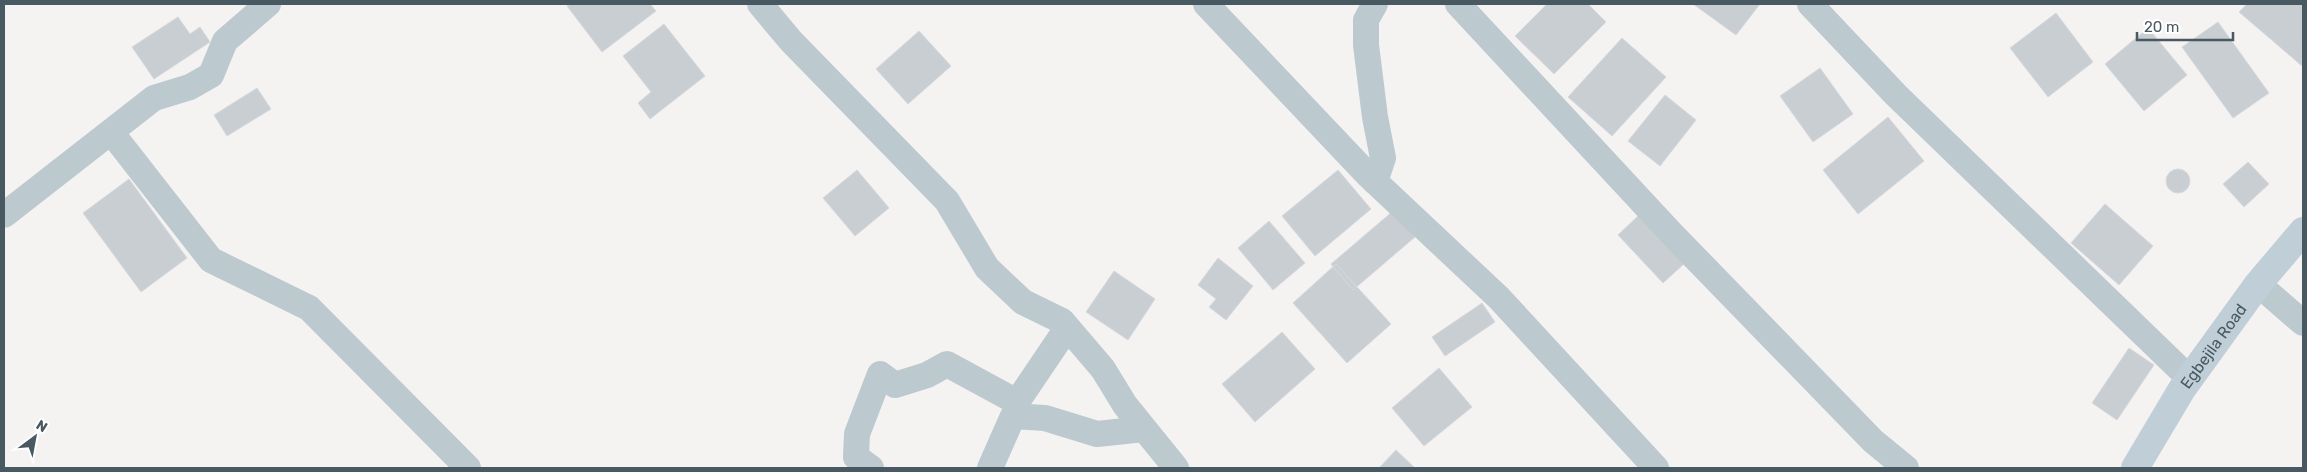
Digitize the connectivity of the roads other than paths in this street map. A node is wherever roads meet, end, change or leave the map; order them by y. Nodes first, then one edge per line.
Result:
1 (268, 4) edge
2 (760, 4) edge
3 (1206, 4) edge
4 (1376, 4) edge
5 (1458, 4) edge
6 (1810, 4) edge
7 (111, 132) junction
8 (1375, 182) junction
9 (4, 215) edge
10 (2303, 231) edge
11 (2258, 284) junction
12 (2303, 323) edge
13 (1067, 328) junction
14 (2190, 379) junction
15 (1144, 429) junction
16 (468, 468) edge
17 (870, 468) edge
18 (990, 468) edge
19 (1176, 468) edge
20 (1656, 468) edge
21 (1906, 468) edge
22 (2134, 468) edge

1 - 7 street
2 - 13 street
3 - 8 street
4 - 8 street
5 - 21 street
6 - 14 street
7 - 9 street
7 - 16 street
8 - 20 street
10 - 11 street, Egbejila Road
11 - 12 street
11 - 14 street, Egbejila Road
13 - 15 street
13 - 17 street
14 - 22 street, Egbejila Road
15 - 18 street
15 - 19 street

